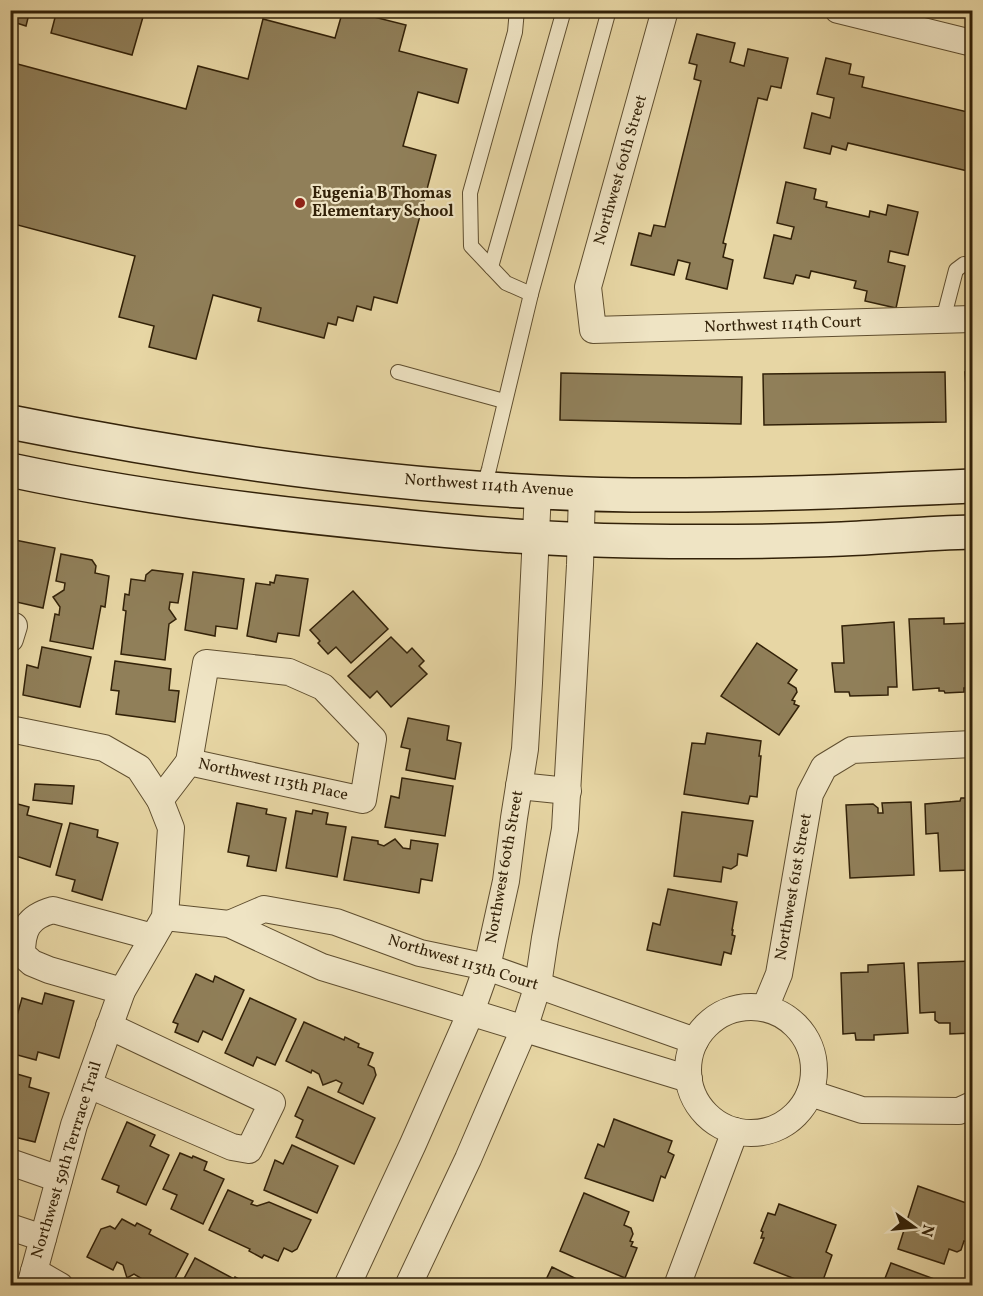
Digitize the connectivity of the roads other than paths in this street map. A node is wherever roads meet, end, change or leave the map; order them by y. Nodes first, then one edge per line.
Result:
1 (517, 10) edge
2 (564, 10) edge
3 (609, 10) edge
4 (665, 10) edge
5 (838, 10) edge
6 (972, 43) edge
7 (972, 264) edge
8 (491, 267) junction
9 (531, 294) junction
10 (972, 319) edge
11 (943, 320) junction
12 (593, 330) joint
13 (398, 372) dead end
14 (504, 400) junction
15 (10, 422) edge
16 (71, 434) junction
17 (17, 472) edge
18 (972, 486) edge
19 (483, 488) junction
20 (538, 491) junction
21 (582, 492) junction
22 (436, 530) junction
23 (972, 532) edge
24 (537, 537) junction
25 (580, 539) junction
26 (10, 626) edge
27 (10, 639) edge
28 (10, 729) edge
29 (972, 744) edge
30 (189, 762) junction
31 (519, 786) junction
32 (568, 791) junction
33 (160, 800) junction
34 (230, 924) junction
35 (159, 927) junction
36 (487, 967) junction
37 (538, 986) junction
38 (122, 992) junction
39 (765, 1008) junction
40 (471, 1011) junction
41 (109, 1026) junction
42 (524, 1029) junction
43 (695, 1041) junction
44 (688, 1079) junction
45 (88, 1085) junction
46 (810, 1093) junction
47 (972, 1105) edge
48 (735, 1131) junction
49 (10, 1162) edge
50 (59, 1179) junction
51 (10, 1227) edge
52 (43, 1238) junction
53 (32, 1278) edge
54 (60, 1286) edge
55 (347, 1286) edge
56 (408, 1286) edge
57 (677, 1286) edge

1 - 8 lane
2 - 8 lane
3 - 9 lane
4 - 12 street, Northwest 60th Street
5 - 6 street
7 - 11 lane
8 - 9 lane
9 - 14 lane
10 - 11 street, Northwest 114th Court
11 - 12 street, Northwest 114th Court
13 - 14 lane
14 - 19 lane
15 - 16 street, Northwest 114th Avenue
16 - 17 street
16 - 19 street, Northwest 114th Avenue
17 - 22 street
18 - 21 street, Northwest 114th Avenue
19 - 20 street, Northwest 114th Avenue
19 - 22 street
20 - 21 street, Northwest 114th Avenue
20 - 24 street, Northwest 60th Street
21 - 25 street
22 - 24 street
23 - 25 street
24 - 25 street
24 - 31 street, Northwest 60th Street
25 - 32 street
26 - 27 street
28 - 33 street
29 - 39 street, Northwest 61st Street
30 - 30 street, Northwest 113th Place
30 - 33 street, Northwest 113th Place
31 - 32 street
31 - 36 street, Northwest 60th Street
32 - 37 street
33 - 35 street, Northwest 59th Terrrace Trail
34 - 35 street, Northwest 113th Court
34 - 36 street, Northwest 113th Court
34 - 40 street, Northwest 113th Court
35 - 38 street, Northwest 59th Terrrace Trail
35 - 38 street, Northwest 113th Court
36 - 37 street, Northwest 113th Court
36 - 40 street, Northwest 60th Street
37 - 42 street
37 - 43 street, Northwest 113th Court
38 - 41 street, Northwest 59th Terrrace Trail
39 - 43 street
39 - 46 street
40 - 42 street, Northwest 113th Court
40 - 55 street, Northwest 60th Street
41 - 45 street, Northwest 59th Terrrace Trail
41 - 45 street
42 - 44 street, Northwest 113th Court
42 - 56 street
43 - 44 street
44 - 48 street
45 - 50 street, Northwest 59th Terrrace Trail
46 - 47 street
46 - 48 street
48 - 57 street
49 - 50 street
50 - 52 street, Northwest 59th Terrrace Trail
51 - 52 street
52 - 53 street, Northwest 59th Terrrace Trail
53 - 54 street

